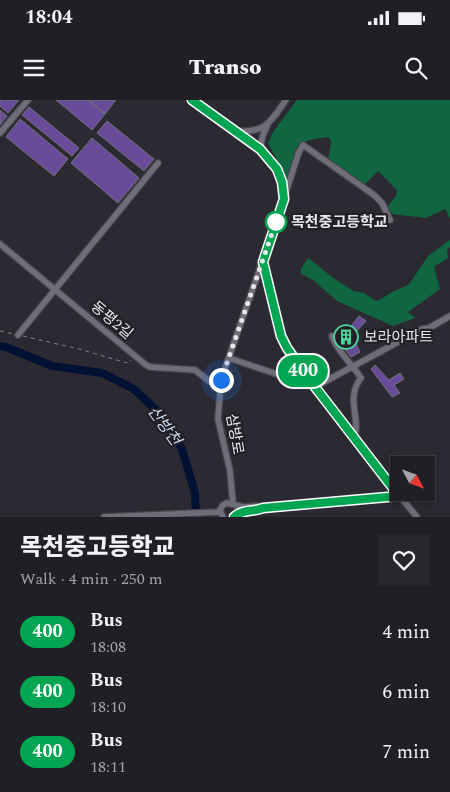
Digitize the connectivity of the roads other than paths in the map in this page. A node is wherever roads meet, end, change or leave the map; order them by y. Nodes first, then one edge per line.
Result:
1 (28, 100) edge
2 (192, 100) edge
3 (286, 100) edge
4 (267, 126) junction
5 (237, 131) junction
6 (0, 133) edge
7 (260, 149) junction
8 (158, 163) dead end
9 (284, 199) junction
10 (390, 220) dead end
11 (0, 244) edge
12 (263, 262) junction
13 (55, 289) junction
14 (450, 316) edge
15 (18, 335) road end
16 (332, 336) dead end
17 (229, 358) junction
18 (353, 366) junction
19 (220, 386) junction
20 (315, 387) junction
21 (353, 438) junction
22 (230, 475) junction
23 (390, 485) edge
24 (390, 497) edge
25 (403, 501) edge
26 (225, 504) junction
27 (234, 505) junction
28 (263, 508) junction
29 (170, 515) edge
30 (222, 515) edge
31 (235, 516) edge
32 (104, 517) edge
33 (417, 517) edge

1 - 6 street
2 - 5 street, 삼방로
3 - 4 street
4 - 5 street
4 - 7 street
5 - 7 street, 삼방로
7 - 9 street, 삼방로
8 - 13 street
9 - 10 street, 삼방로
9 - 12 street, 삼방로
11 - 13 street, 동평2길
12 - 17 street, 삼방로
12 - 20 street
13 - 15 street
13 - 19 street, 동평2길
14 - 18 street
16 - 18 street
17 - 19 street, 삼방로
17 - 20 street
18 - 20 street
18 - 21 street
19 - 22 street, 삼방로
20 - 21 street
21 - 23 street
22 - 26 street, 삼방로
22 - 27 street, 삼방로
24 - 28 street
25 - 33 street
26 - 27 street
26 - 30 street
27 - 28 street
27 - 31 street, 삼방로
28 - 31 street
29 - 30 street
29 - 32 street

